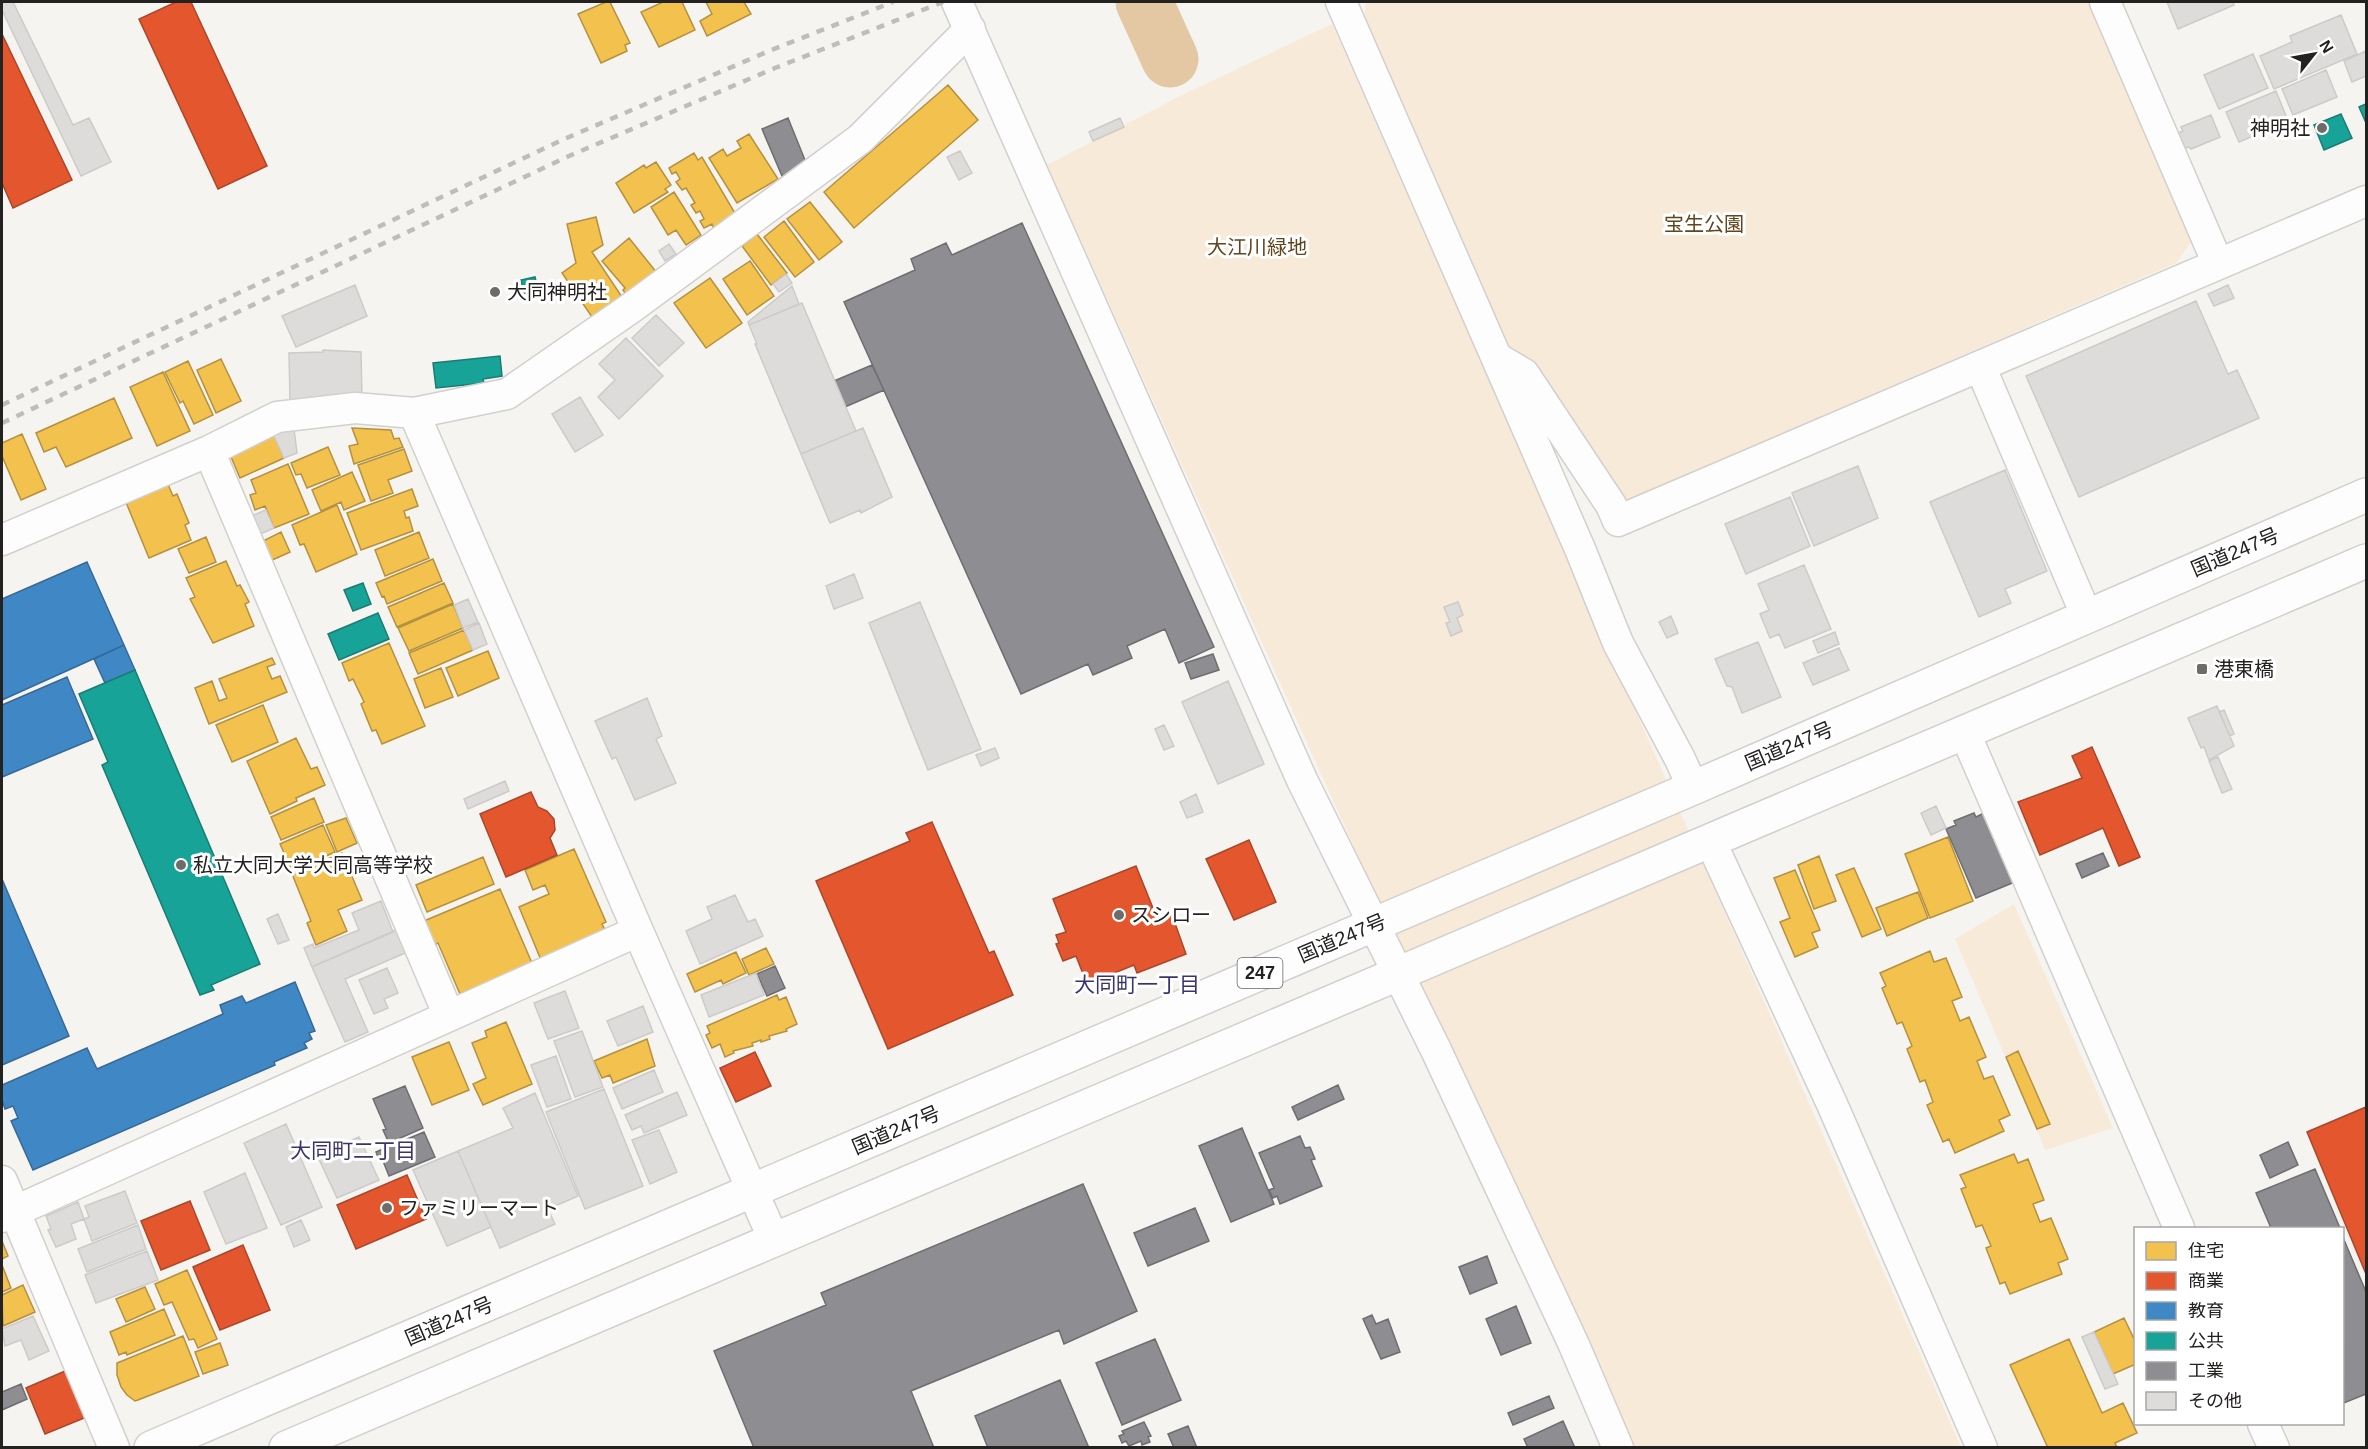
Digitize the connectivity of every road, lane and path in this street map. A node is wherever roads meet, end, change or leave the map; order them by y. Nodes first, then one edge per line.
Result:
1 (957, 2) edge
2 (1341, 2) edge
3 (2105, 2) edge
4 (970, 29) junction
5 (2367, 201) edge
6 (2218, 264) junction
7 (1497, 358) junction
8 (1980, 366) junction
9 (414, 413) junction
10 (209, 451) junction
11 (2367, 495) edge
12 (2, 540) edge
13 (2367, 561) edge
14 (2087, 617) junction
15 (1964, 731) junction
16 (1693, 788) junction
17 (1710, 840) junction
18 (1373, 925) junction
19 (638, 931) junction
20 (1398, 973) junction
21 (449, 1016) junction
22 (2, 1181) edge
23 (752, 1192) junction
24 (8, 1214) edge
25 (2179, 1227) edge
26 (774, 1240) junction
27 (2263, 1425) edge
28 (114, 1448) edge
29 (151, 1448) edge
30 (286, 1448) edge
31 (1618, 1448) edge
32 (1982, 1448) edge
33 (2274, 1448) edge

1 - 4 street
2 - 7 street
3 - 6 street
4 - 9 street
4 - 18 street
5 - 6 street
6 - 8 street
7 - 8 street
7 - 16 street
8 - 14 street
9 - 10 street
9 - 19 street
10 - 12 street
10 - 21 street
11 - 14 highway, 国道247号 / 247
13 - 15 highway
14 - 16 highway, 国道247号 / 247
15 - 17 highway
15 - 25 street
16 - 18 highway, 国道247号 / 247
17 - 20 highway
17 - 32 street
18 - 20 street
18 - 23 highway, 国道247号 / 247
19 - 21 street
19 - 23 street
20 - 26 highway
20 - 31 street
21 - 24 street
22 - 24 street
23 - 26 street
23 - 29 highway, 国道247号 / 247
24 - 28 street
26 - 30 highway
27 - 33 street

